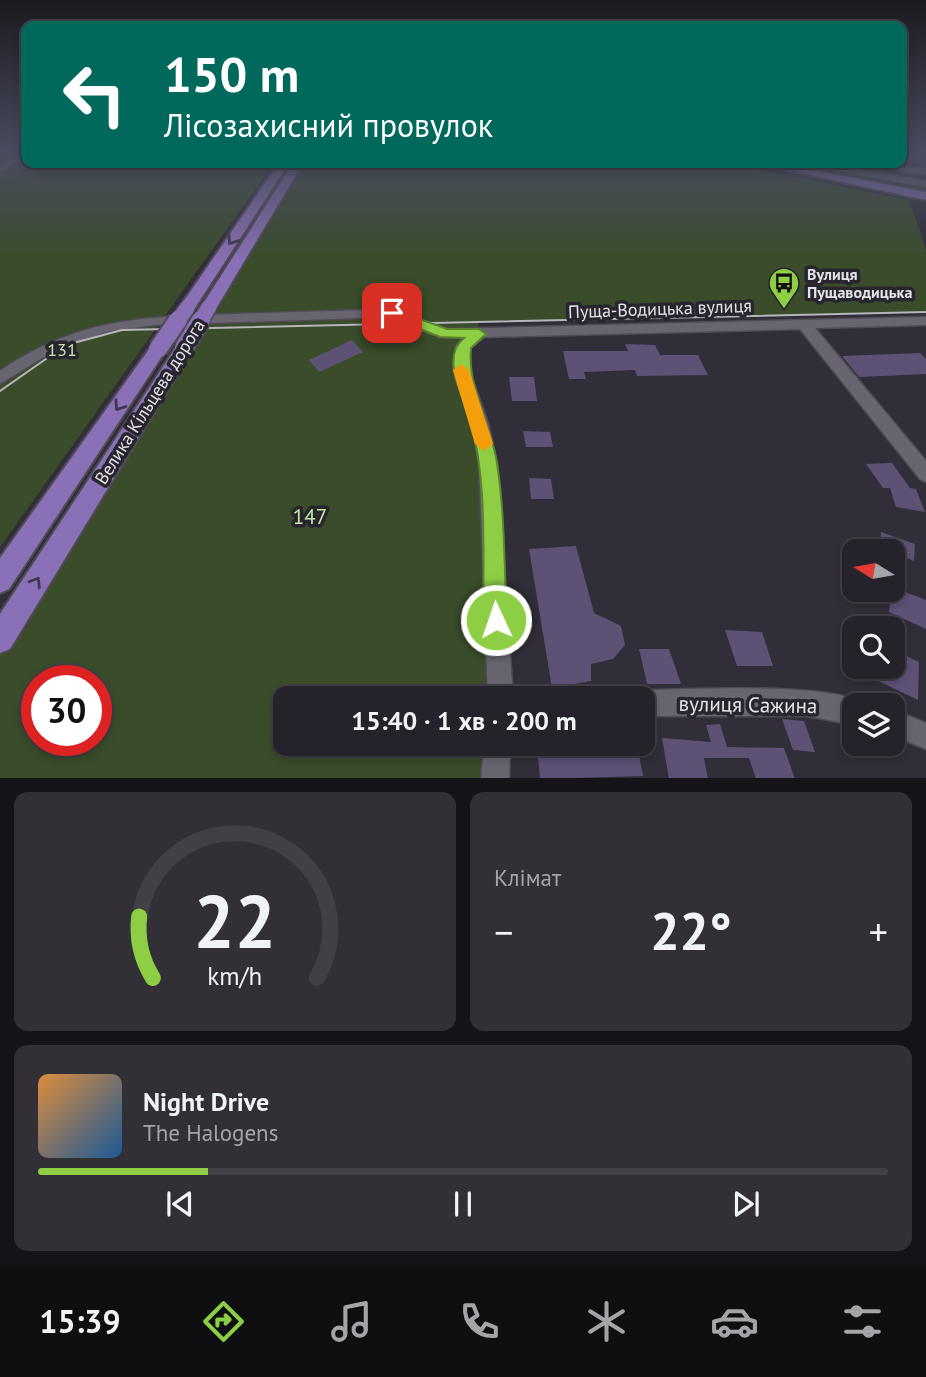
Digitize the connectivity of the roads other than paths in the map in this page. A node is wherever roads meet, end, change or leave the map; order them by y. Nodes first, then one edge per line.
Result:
1 (266, 189) edge
2 (282, 189) edge
3 (892, 189) edge
4 (926, 196) edge
5 (926, 321) edge
6 (804, 324) junction
7 (479, 334) junction
8 (0, 379) edge
9 (926, 474) edge
10 (0, 580) edge
11 (0, 639) edge
12 (499, 686) edge
13 (655, 703) edge
14 (842, 710) edge
15 (905, 727) edge
16 (926, 736) edge
17 (496, 756) edge
18 (495, 778) edge

1 -> 10 main road, Велика Кільцева дорога, bridge
11 -> 2 main road, Велика Кільцева дорога, bridge
3 - 4 main road
5 - 6 street, Пуща-Водицька вулиця
6 - 7 street, Пуща-Водицька вулиця
6 - 9 street
7 - 8 street
7 - 12 street
13 - 14 street, вулиця Сажина
15 - 16 street
17 - 18 street

